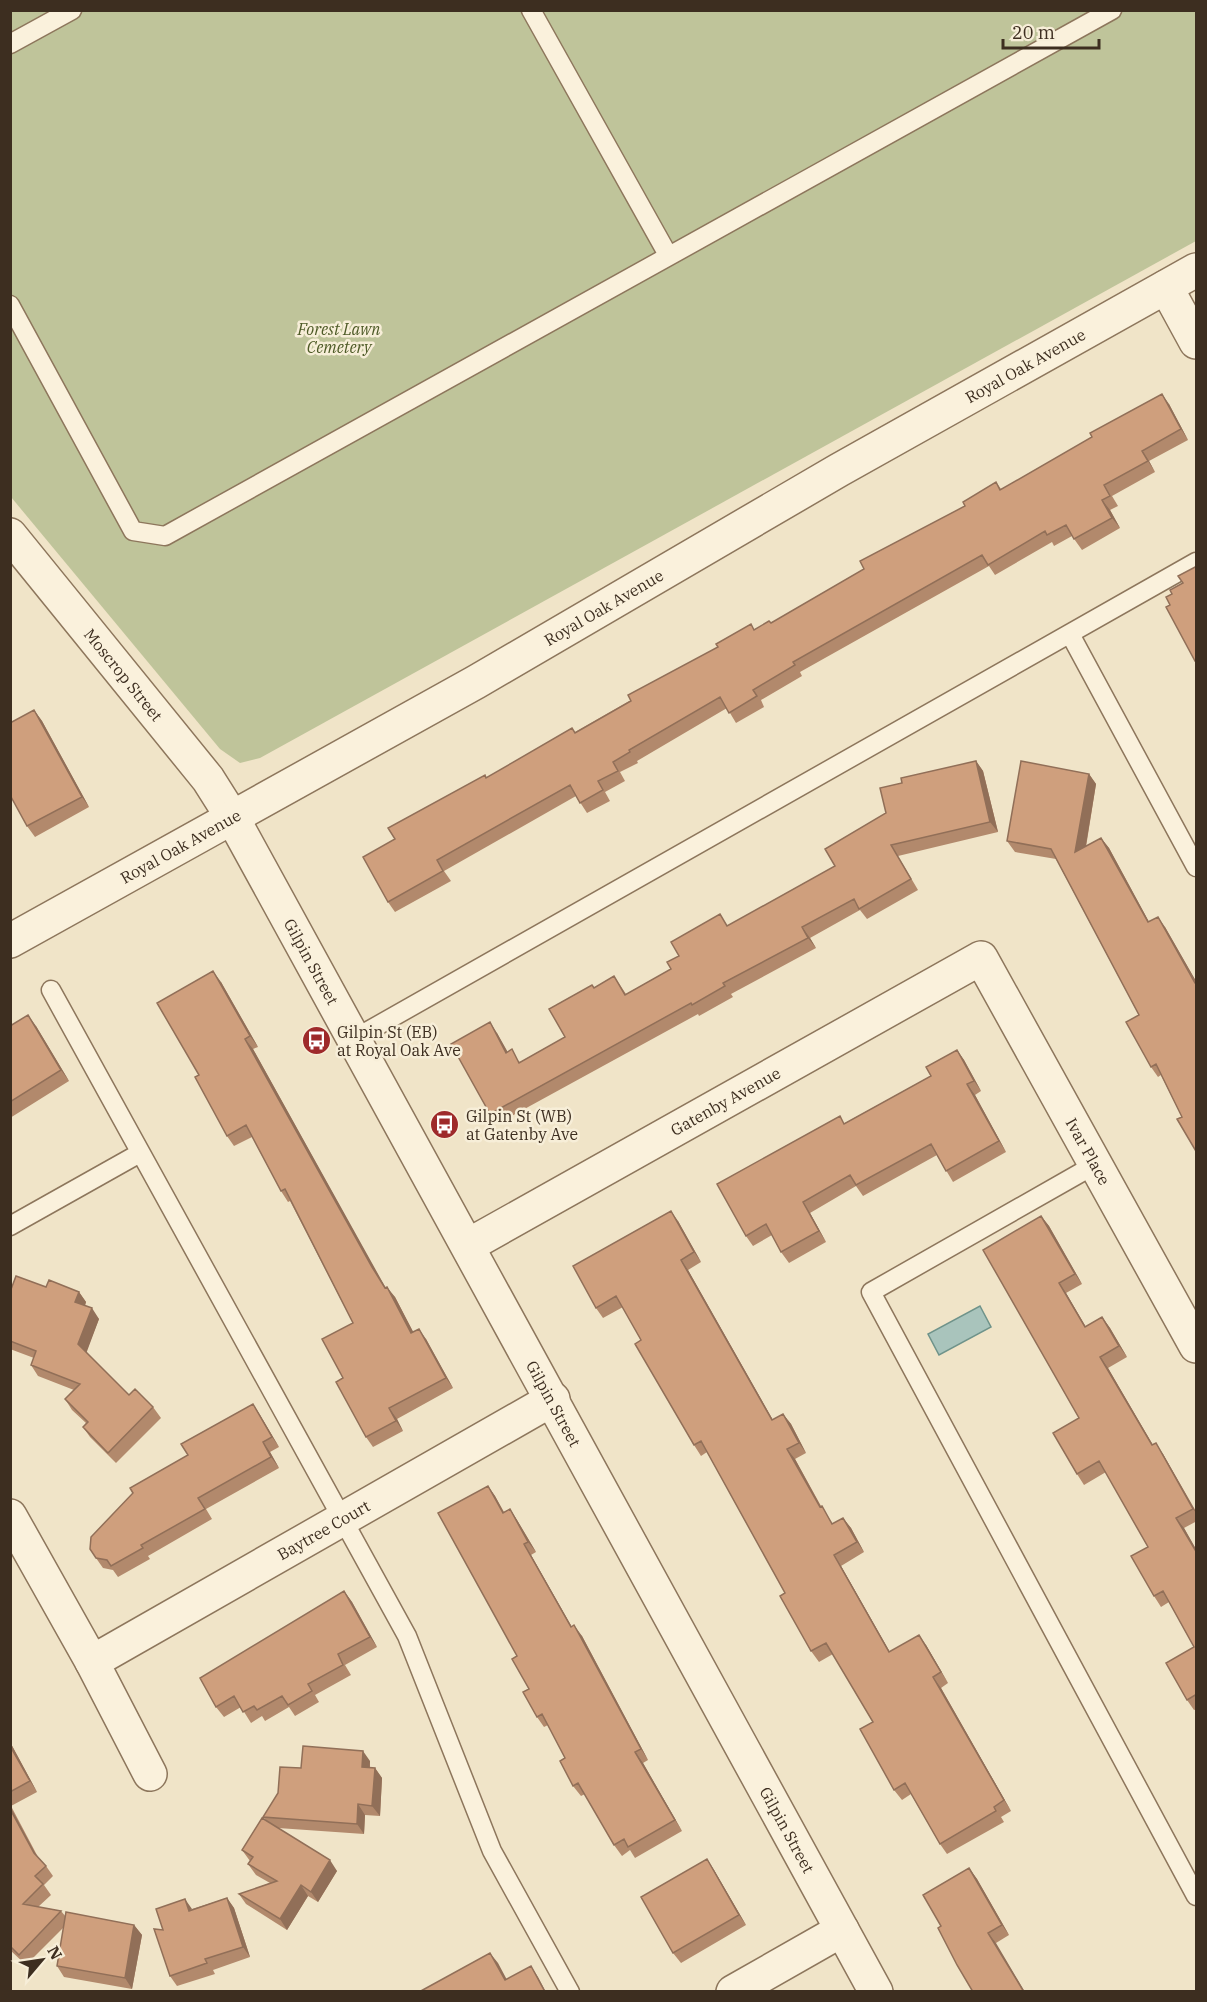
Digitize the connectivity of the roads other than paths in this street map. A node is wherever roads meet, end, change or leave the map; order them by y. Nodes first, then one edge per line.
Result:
1 (72, 10) edge
2 (531, 10) edge
3 (1112, 10) edge
4 (10, 44) edge
5 (668, 255) junction
6 (1197, 270) edge
7 (1166, 287) junction
8 (10, 305) edge
9 (1197, 342) edge
10 (10, 535) edge
11 (1197, 562) edge
12 (1070, 634) junction
13 (232, 817) junction
14 (1197, 867) edge
15 (10, 941) edge
16 (981, 958) joint
17 (51, 990) dead end
18 (354, 1039) junction
19 (140, 1153) junction
20 (1096, 1164) junction
21 (10, 1226) edge
22 (469, 1245) junction
23 (1197, 1346) edge
24 (553, 1399) junction
25 (10, 1516) edge
26 (344, 1519) junction
27 (92, 1662) junction
28 (150, 1774) dead end
29 (1197, 1896) edge
30 (842, 1930) junction
31 (570, 1992) edge
32 (733, 1992) edge
33 (876, 1992) edge

1 - 4 lane
2 - 5 lane
3 - 5 lane
5 - 8 lane
6 - 7 street, Royal Oak Avenue
7 - 9 street
7 - 13 street, Royal Oak Avenue
10 - 13 street, Moscrop Street
11 - 12 lane
12 - 14 lane
12 - 18 lane
13 - 15 street, Royal Oak Avenue
13 - 18 street, Gilpin Street
16 - 20 street, Ivar Place
16 - 22 street, Gatenby Avenue
17 - 19 lane
18 - 22 street, Gilpin Street
19 - 21 lane
19 - 26 lane
20 - 23 street, Ivar Place
20 - 29 lane
22 - 24 street, Gilpin Street
24 - 26 street, Baytree Court
24 - 30 street, Gilpin Street
25 - 27 street
26 - 27 street, Baytree Court
26 - 31 lane
27 - 28 street
30 - 32 street
30 - 33 street, Gilpin Street

